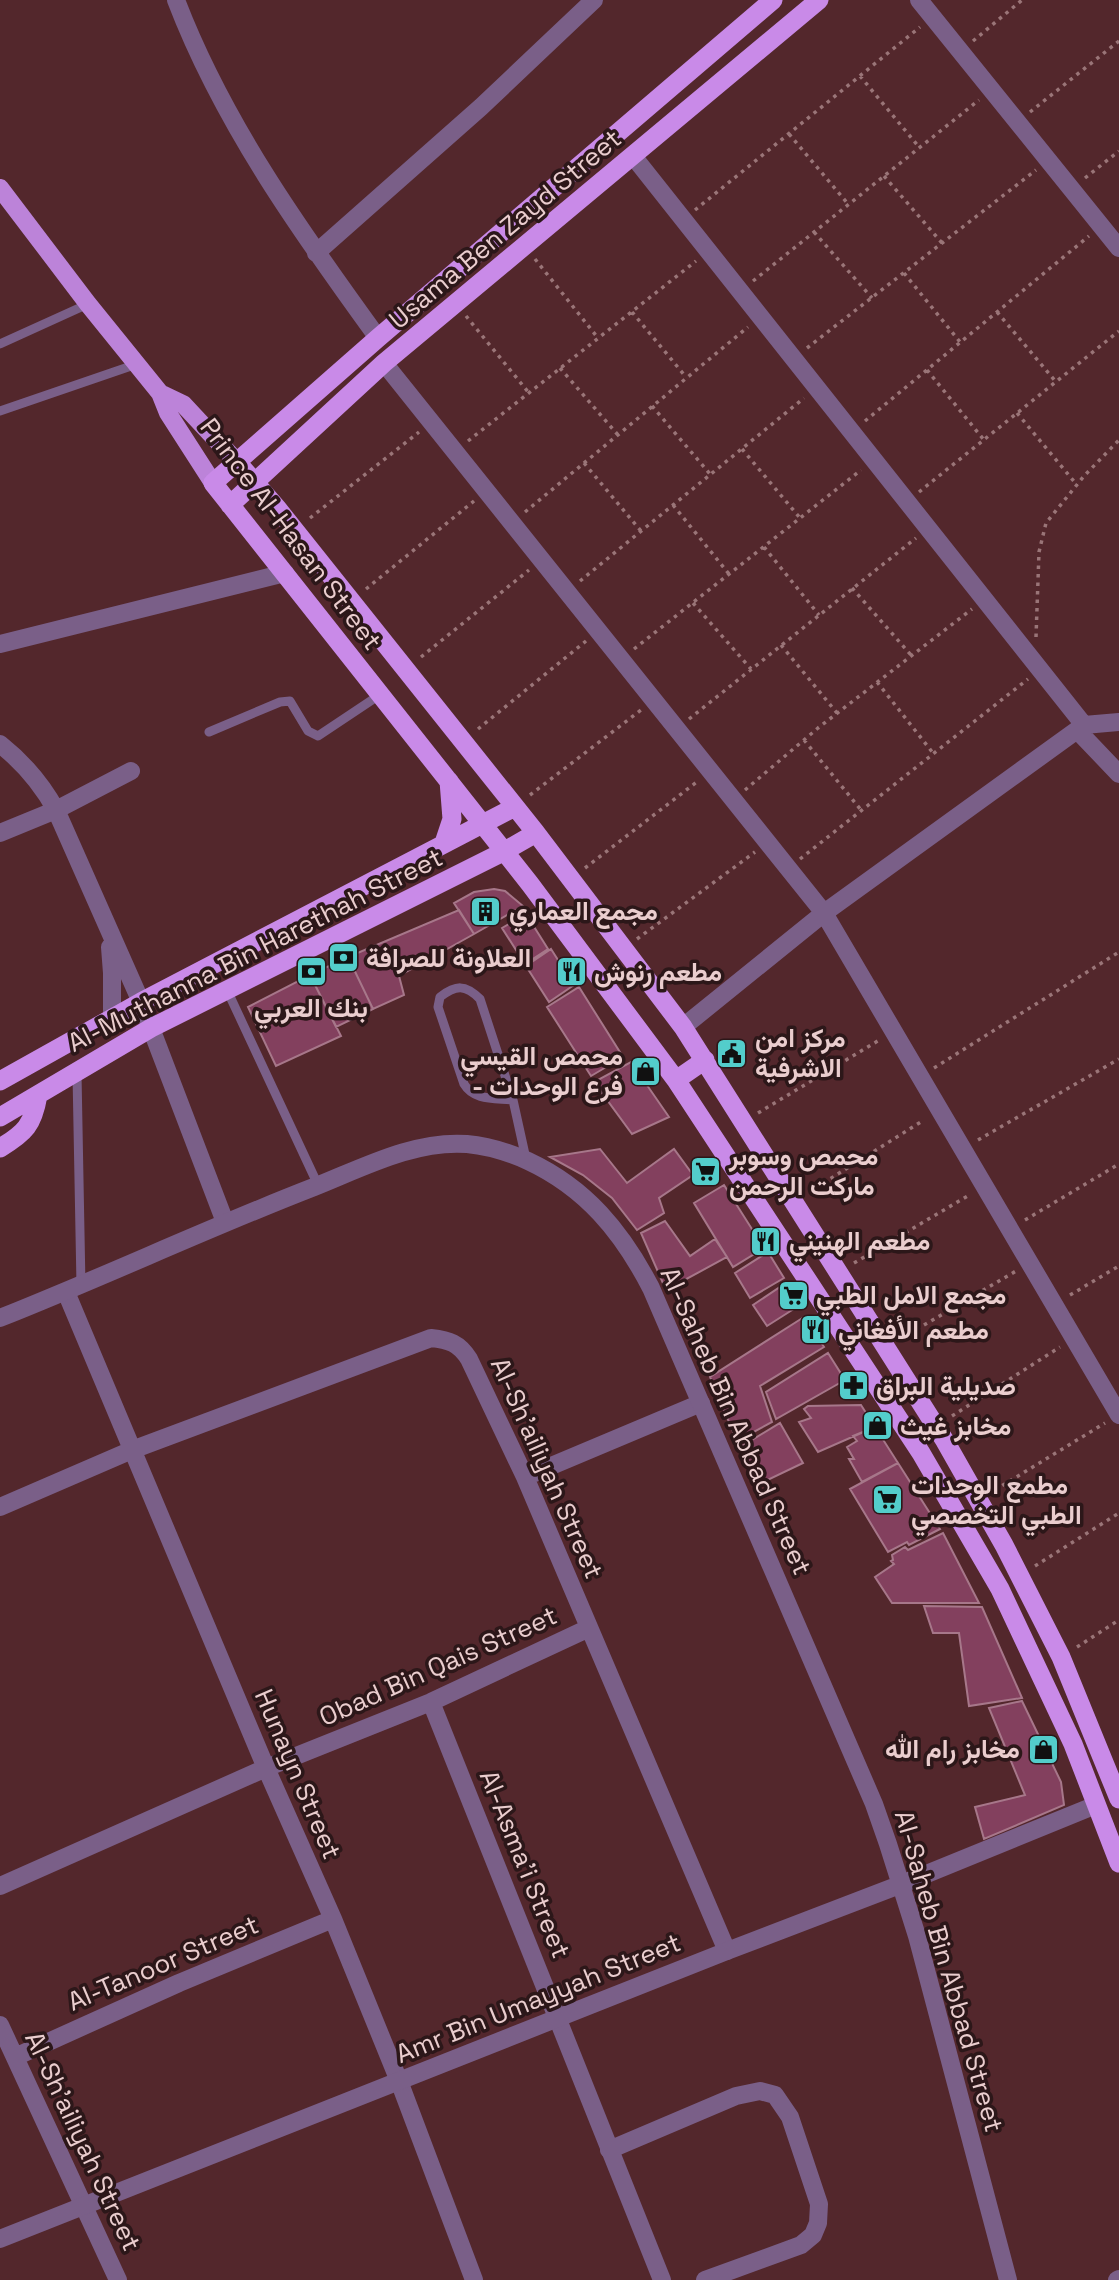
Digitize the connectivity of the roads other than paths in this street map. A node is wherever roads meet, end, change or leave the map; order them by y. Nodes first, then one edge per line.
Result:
1 (176, 0) edge
2 (594, 0) edge
3 (773, 0) edge
4 (820, 0) edge
5 (919, 0) edge
6 (633, 156) junction
7 (0, 188) edge
8 (1119, 248) edge
9 (316, 253) junction
10 (89, 304) junction
11 (378, 338) junction
12 (0, 344) edge
13 (384, 363) junction
14 (137, 365) junction
15 (160, 393) junction
16 (0, 411) edge
17 (279, 457) junction
18 (237, 462) junction
19 (255, 482) junction
20 (213, 484) junction
21 (230, 505) junction
22 (277, 508) junction
23 (285, 573) junction
24 (0, 644) edge
25 (381, 694) junction
26 (1119, 722) edge
27 (1081, 728) junction
28 (209, 732) dead end
29 (0, 744) edge
30 (131, 772) dead end
31 (1119, 774) edge
32 (449, 780) junction
33 (515, 807) junction
34 (56, 810) junction
35 (484, 824) junction
36 (0, 833) edge
37 (536, 833) junction
38 (444, 843) junction
39 (503, 852) junction
40 (462, 872) junction
41 (530, 884) junction
42 (824, 913) junction
43 (107, 930) junction
44 (227, 990) junction
45 (141, 1002) junction
46 (112, 1018) junction
47 (682, 1027) junction
48 (151, 1028) junction
49 (705, 1060) junction
50 (77, 1072) junction
51 (676, 1080) junction
52 (0, 1081) edge
53 (38, 1095) junction
54 (513, 1100) junction
55 (0, 1117) edge
56 (0, 1149) edge
57 (526, 1161) junction
58 (318, 1185) junction
59 (225, 1222) junction
60 (73, 1289) junction
61 (0, 1318) edge
62 (701, 1403) junction
63 (1119, 1415) edge
64 (132, 1450) junction
65 (525, 1477) junction
66 (0, 1507) edge
67 (589, 1628) junction
68 (431, 1702) junction
69 (266, 1768) junction
70 (1119, 1799) edge
71 (1096, 1805) junction
72 (1119, 1863) edge
73 (902, 1884) junction
74 (0, 1885) edge
75 (332, 1919) junction
76 (727, 1951) junction
77 (559, 2018) junction
78 (0, 2025) edge
79 (15, 2057) junction
80 (399, 2081) junction
81 (609, 2150) junction
82 (85, 2206) junction
83 (0, 2239) edge
84 (118, 2280) edge
85 (474, 2280) edge
86 (662, 2280) edge
87 (705, 2280) edge
88 (1007, 2280) edge

1 - 9 street
2 - 9 street
3 - 11 highway, Usama Ben Zayd Street
4 - 6 highway, Usama Ben Zayd Street
5 - 8 street
6 - 13 highway, Usama Ben Zayd Street
6 - 27 street
7 - 10 main road
9 - 11 street
10 - 12 lane
10 - 14 main road
11 - 18 highway, Usama Ben Zayd Street
13 - 17 highway, Usama Ben Zayd Street
13 - 42 street
14 - 15 main road
14 - 16 lane
15 - 18 main road, Prince Al-Hasan Street
15 - 20 main road, Prince Al-Hasan Street
17 - 19 highway, Usama Ben Zayd Street
17 - 22 highway
18 - 19 highway, Prince Al-Hasan Street
18 - 20 highway, Usama Ben Zayd Street
19 - 21 highway, Usama Ben Zayd Street
19 - 22 highway, Prince Al-Hasan Street
20 - 21 highway, Prince Al-Hasan Street
21 - 23 highway, Prince Al-Hasan Street
22 - 33 highway, Prince Al-Hasan Street
23 - 24 street
23 - 25 highway, Prince Al-Hasan Street
25 - 28 lane
25 - 32 highway, Prince Al-Hasan Street
26 - 27 street
27 - 31 street
27 - 42 street
29 - 34 street
30 - 34 street
32 - 35 highway, Prince Al-Hasan Street
32 - 38 highway
33 - 35 highway, Al-Muthanna Bin Harethah Street
33 - 37 highway, Prince Al-Hasan Street
34 - 36 street
34 - 43 street
35 - 38 highway, Al-Muthanna Bin Harethah Street
35 - 39 highway, Prince Al-Hasan Street
37 - 39 highway, Al-Muthanna Bin Harethah Street
37 - 47 highway, Prince Al-Hasan Street
38 - 45 highway, Al-Muthanna Bin Harethah Street
39 - 40 highway, Al-Muthanna Bin Harethah Street
39 - 41 highway, Prince Al-Hasan Street
40 - 41 highway
40 - 44 highway, Al-Muthanna Bin Harethah Street
41 - 51 highway, Prince Al-Hasan Street
42 - 47 street
42 - 63 street
43 - 45 street
43 - 46 street
44 - 48 highway, Al-Muthanna Bin Harethah Street
44 - 58 lane
45 - 46 highway, Al-Muthanna Bin Harethah Street
45 - 48 street
46 - 52 highway, Al-Muthanna Bin Harethah Street
47 - 49 highway, Prince Al-Hasan Street
48 - 50 highway, Al-Muthanna Bin Harethah Street
48 - 59 street
49 - 51 highway
49 - 70 highway, Prince Al-Hasan Street
50 - 53 highway, Al-Muthanna Bin Harethah Street
50 - 60 lane
51 - 71 highway, Prince Al-Hasan Street
53 - 55 highway, Al-Muthanna Bin Harethah Street
53 - 56 highway
54 - 54 lane
54 - 57 lane
57 - 58 street, Al-Saheb Bin Abbad Street
57 - 62 street, Al-Saheb Bin Abbad Street
58 - 59 street, Al-Saheb Bin Abbad Street
59 - 60 street, Al-Saheb Bin Abbad Street
60 - 61 street, Al-Saheb Bin Abbad Street
60 - 64 street, Hunayn Street
62 - 65 street
62 - 73 street, Al-Saheb Bin Abbad Street
64 - 65 street, Al-Sh'ailiyah Street
64 - 66 street, Al-Sh'ailiyah Street
64 - 69 street, Hunayn Street
65 - 67 street, Al-Sh'ailiyah Street
67 - 68 street, Obad Bin Qais Street
67 - 76 street, Al-Sh'ailiyah Street
68 - 69 street, Obad Bin Qais Street
68 - 77 street, Al-Asma'i Street
69 - 74 street, Obad Bin Qais Street
69 - 75 street, Hunayn Street
71 - 72 highway, Prince Al-Hasan Street
71 - 73 street, Amr Bin Umayyah Street
73 - 76 street, Amr Bin Umayyah Street
73 - 88 street, Al-Saheb Bin Abbad Street
75 - 79 street, Al-Tanoor Street
75 - 80 street, Hunayn Street
76 - 77 street, Amr Bin Umayyah Street
77 - 80 street, Amr Bin Umayyah Street
77 - 81 street, Al-Asma'i Street
78 - 79 street, Al-Sh'ailiyah Street
79 - 82 street, Al-Sh'ailiyah Street
80 - 82 street, Amr Bin Umayyah Street
80 - 85 street, Hunayn Street
81 - 86 street, Al-Asma'i Street
81 - 87 street
82 - 83 street, Amr Bin Umayyah Street
82 - 84 street, Al-Sh'ailiyah Street

